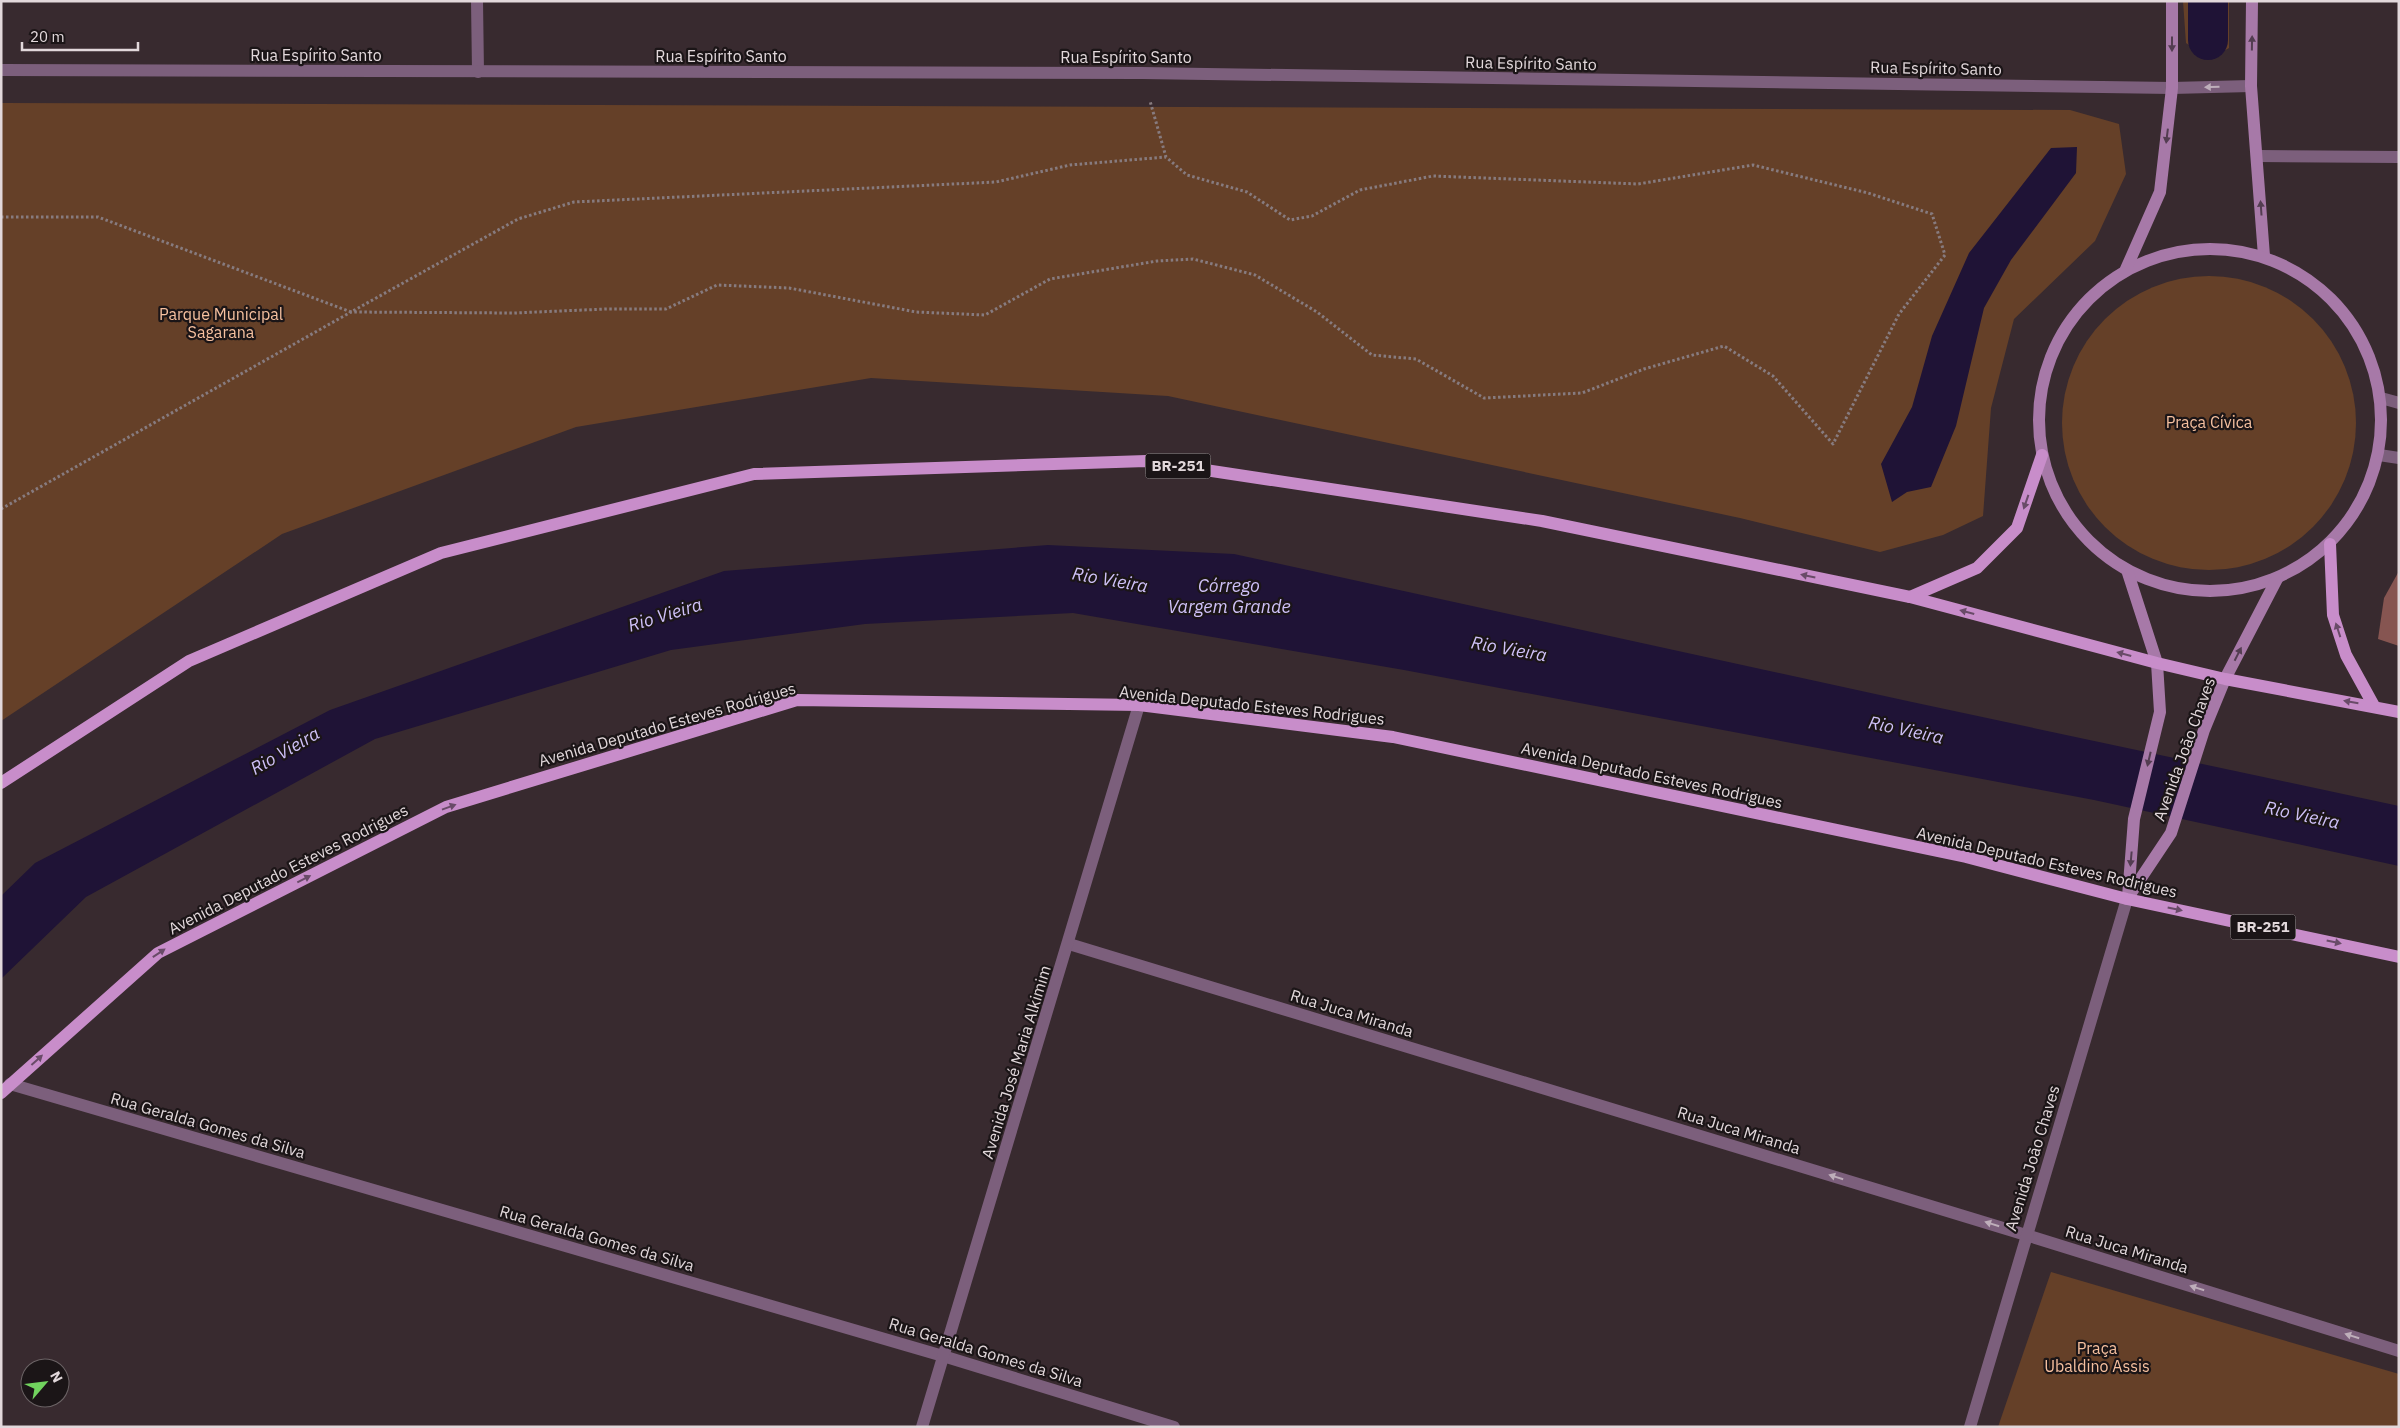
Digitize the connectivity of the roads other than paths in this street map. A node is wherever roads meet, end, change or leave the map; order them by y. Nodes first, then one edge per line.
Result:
1 (477, 1) edge
2 (2172, 1) edge
3 (2252, 1) edge
4 (1, 70) edge
5 (478, 72) junction
6 (2251, 86) junction
7 (2172, 88) junction
8 (2258, 156) junction
9 (2399, 157) edge
10 (2264, 256) junction
11 (2126, 269) junction
12 (2380, 398) junction
13 (2399, 403) edge
14 (2042, 455) junction
15 (2378, 455) junction
16 (2399, 458) edge
17 (2330, 544) junction
18 (2127, 570) junction
19 (2277, 579) junction
20 (1910, 597) junction
21 (2157, 663) junction
22 (2225, 679) junction
23 (1140, 706) junction
24 (2374, 706) junction
25 (2399, 712) edge
26 (1, 783) edge
27 (2127, 899) junction
28 (1069, 944) junction
29 (2399, 957) edge
30 (6, 1089) edge
31 (2026, 1234) junction
32 (2399, 1351) edge
33 (943, 1356) junction
34 (922, 1427) edge
35 (1174, 1427) edge
36 (1970, 1427) edge

1 - 5 street
2 -> 7 street
6 -> 3 street
4 - 5 street, Rua Espírito Santo
5 - 7 street, Rua Espírito Santo
6 -> 7 street, Rua Espírito Santo
6 - 8 street
7 -> 11 street
8 - 9 street
10 -> 8 street
10 - 11 street
10 - 12 street
11 - 14 street
12 - 13 street
12 - 15 street
14 - 18 street
14 -> 20 main road
15 - 16 street
15 - 17 street
17 - 19 street
24 -> 17 main road
18 - 19 street
18 - 21 street, Avenida João Chaves
22 -> 19 street, Avenida João Chaves
21 -> 20 main road, BR-251
20 -> 26 main road, BR-251
21 - 22 main road, BR-251
21 -> 27 street, Avenida João Chaves
24 -> 22 main road, BR-251
22 - 27 street, Avenida João Chaves
23 - 27 main road, Avenida Deputado Esteves Rodrigues / BR-251
23 - 28 street, Avenida José Maria Alkimim
30 -> 23 main road, Avenida Deputado Esteves Rodrigues / BR-251
24 - 25 main road, BR-251
27 -> 29 main road, Avenida Deputado Esteves Rodrigues / BR-251
27 - 31 street, Avenida João Chaves
31 -> 28 street, Rua Juca Miranda
28 - 33 street, Avenida José Maria Alkimim
30 - 33 street, Rua Geralda Gomes da Silva
32 -> 31 street, Rua Juca Miranda
31 - 36 street, Avenida João Chaves
33 - 34 street, Avenida José Maria Alkimim
33 - 35 street, Rua Geralda Gomes da Silva

